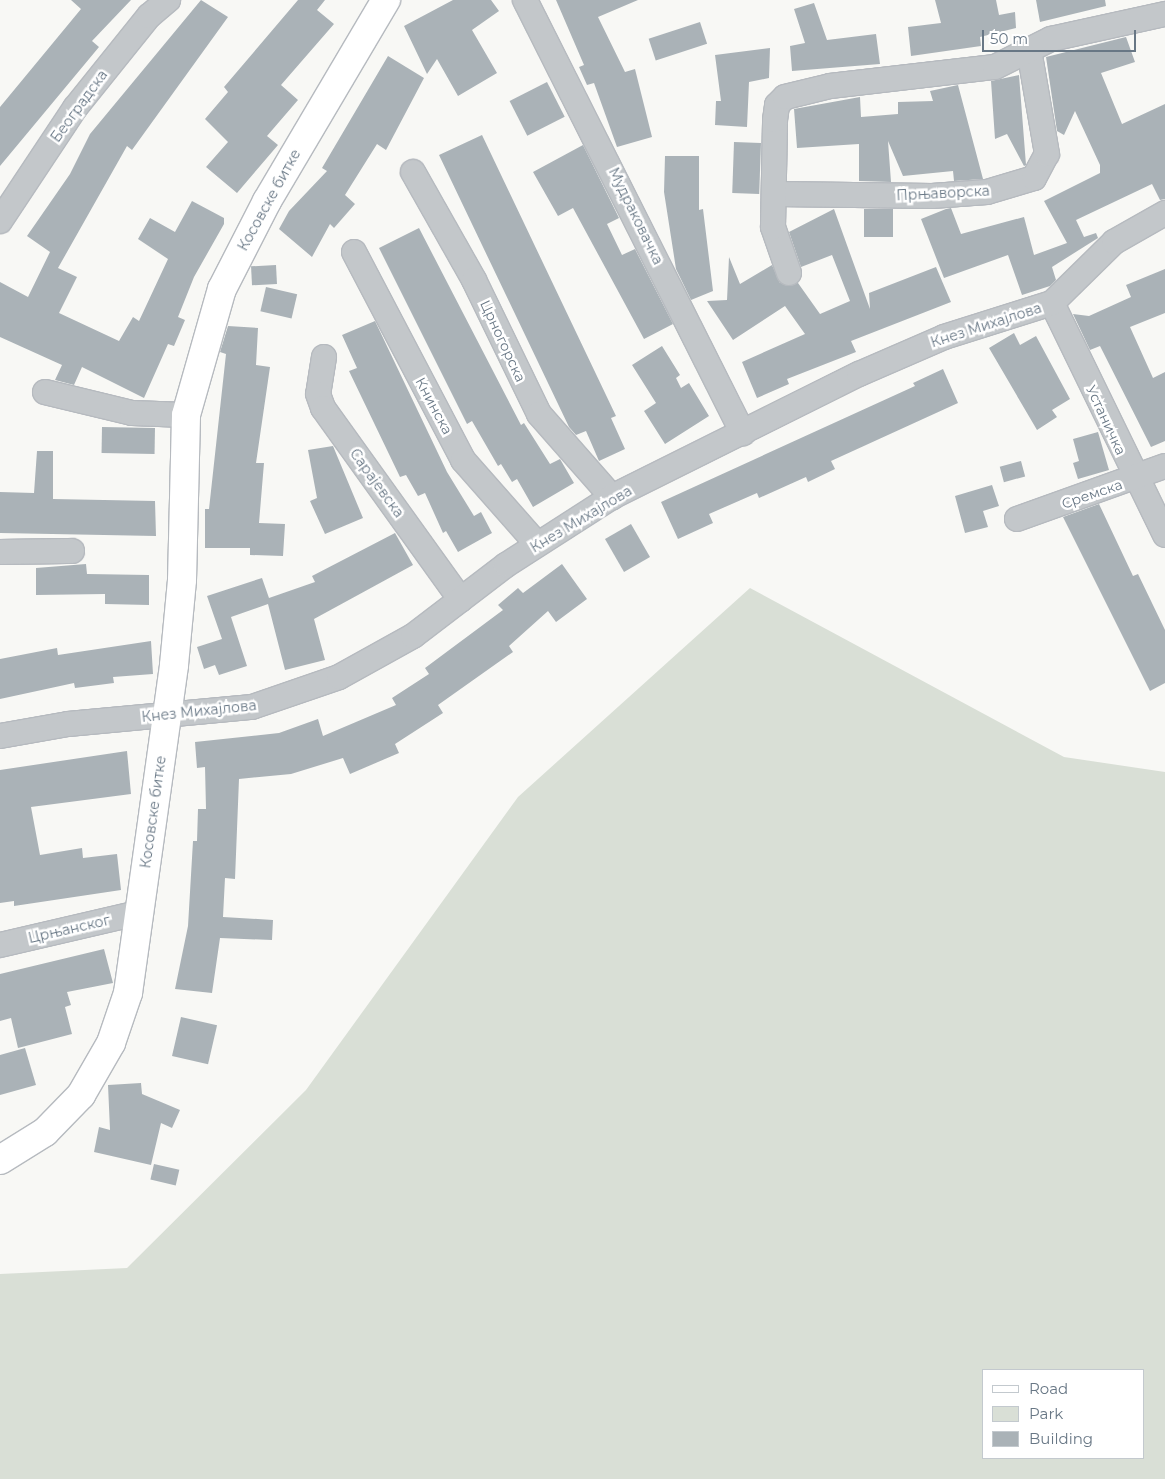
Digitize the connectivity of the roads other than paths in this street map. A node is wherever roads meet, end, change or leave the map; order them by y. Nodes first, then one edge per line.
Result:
1 (168, 0) edge
2 (386, 0) edge
3 (525, 0) edge
4 (1165, 14) edge
5 (1029, 50) junction
6 (413, 172) dead end
7 (776, 194) junction
8 (1165, 213) edge
9 (0, 221) edge
10 (354, 252) dead end
11 (790, 273) dead end
12 (1052, 303) junction
13 (324, 357) dead end
14 (45, 392) dead end
15 (186, 415) junction
16 (743, 433) junction
17 (1165, 466) edge
18 (1135, 480) junction
19 (612, 497) junction
20 (1017, 519) dead end
21 (1165, 535) edge
22 (537, 544) junction
23 (0, 552) edge
24 (72, 552) dead end
25 (461, 600) junction
26 (167, 714) junction
27 (0, 736) edge
28 (138, 912) junction
29 (0, 945) edge
30 (0, 1160) edge

1 - 9 street, Београдска
2 - 15 street, Косовске битке
3 - 16 street, Мудраковачка
4 - 5 street
5 - 7 street
5 - 7 street, Прњаворска
6 - 19 street, Црногорска
7 - 11 street
8 - 12 street, Кнез Михајлова
10 - 22 street, Книнска
12 - 16 street, Кнез Михајлова
12 - 18 street, Устаничка
13 - 25 street, Сарајевска
14 - 15 street
15 - 26 street, Косовске битке
16 - 19 street, Кнез Михајлова
17 - 18 street, Сремска
18 - 20 street, Сремска
18 - 21 street, Устаничка
19 - 22 street, Кнез Михајлова
22 - 25 street, Кнез Михајлова
23 - 24 street
25 - 26 street, Кнез Михајлова
26 - 27 street, Кнез Михајлова
26 - 28 street, Косовске битке
28 - 29 street, Црњанског
28 - 30 street, Косовске битке

